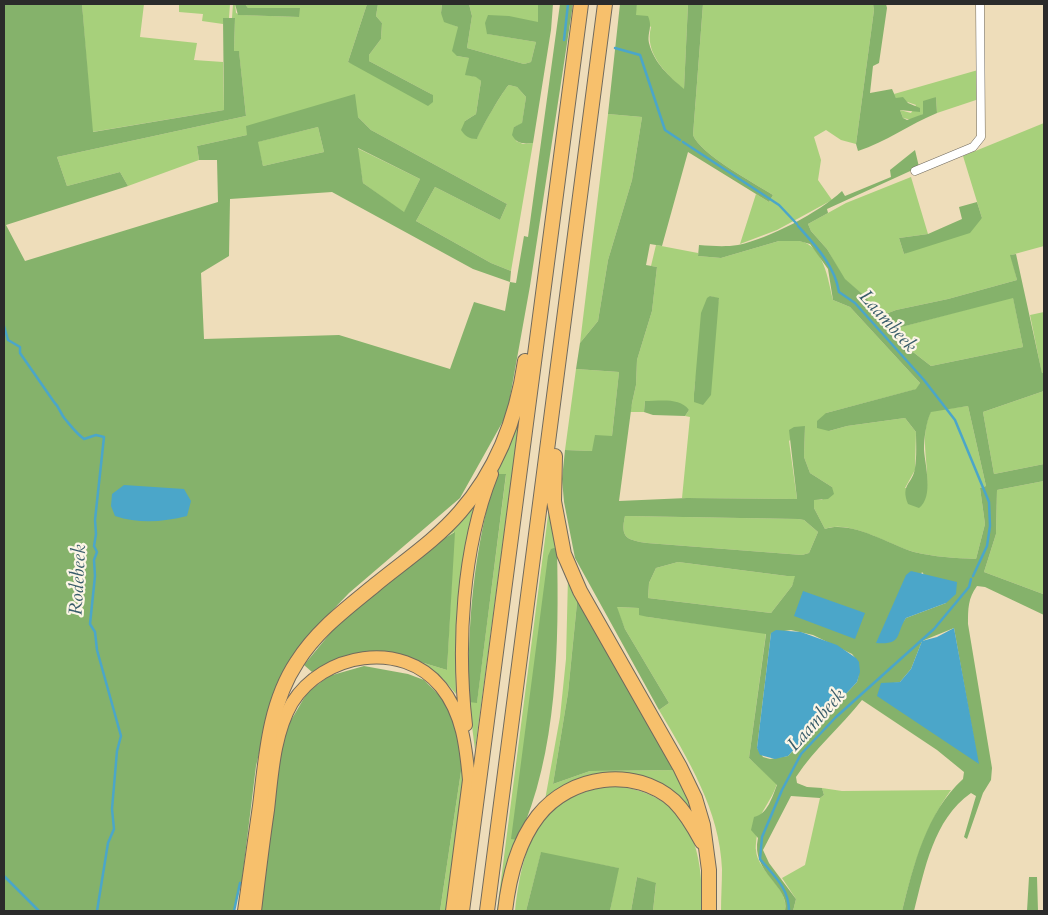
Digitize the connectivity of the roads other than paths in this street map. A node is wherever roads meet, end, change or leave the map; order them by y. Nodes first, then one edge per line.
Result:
1 (581, 4) edge
2 (605, 4) edge
3 (980, 4) edge
4 (915, 171) dead end
5 (553, 218) junction
6 (550, 428) junction
7 (506, 438) junction
8 (469, 780) junction
9 (706, 849) junction
10 (245, 911) edge
11 (255, 911) edge
12 (452, 911) edge
13 (462, 911) edge
14 (487, 911) edge
15 (505, 911) edge
16 (709, 911) edge

1 - 5 highway
2 - 6 highway
3 - 4 street
5 - 7 highway
5 - 13 highway
6 - 9 highway
6 - 14 highway
7 - 8 highway
7 - 10 highway
8 - 11 highway
8 - 12 highway
9 - 15 highway
9 - 16 highway

